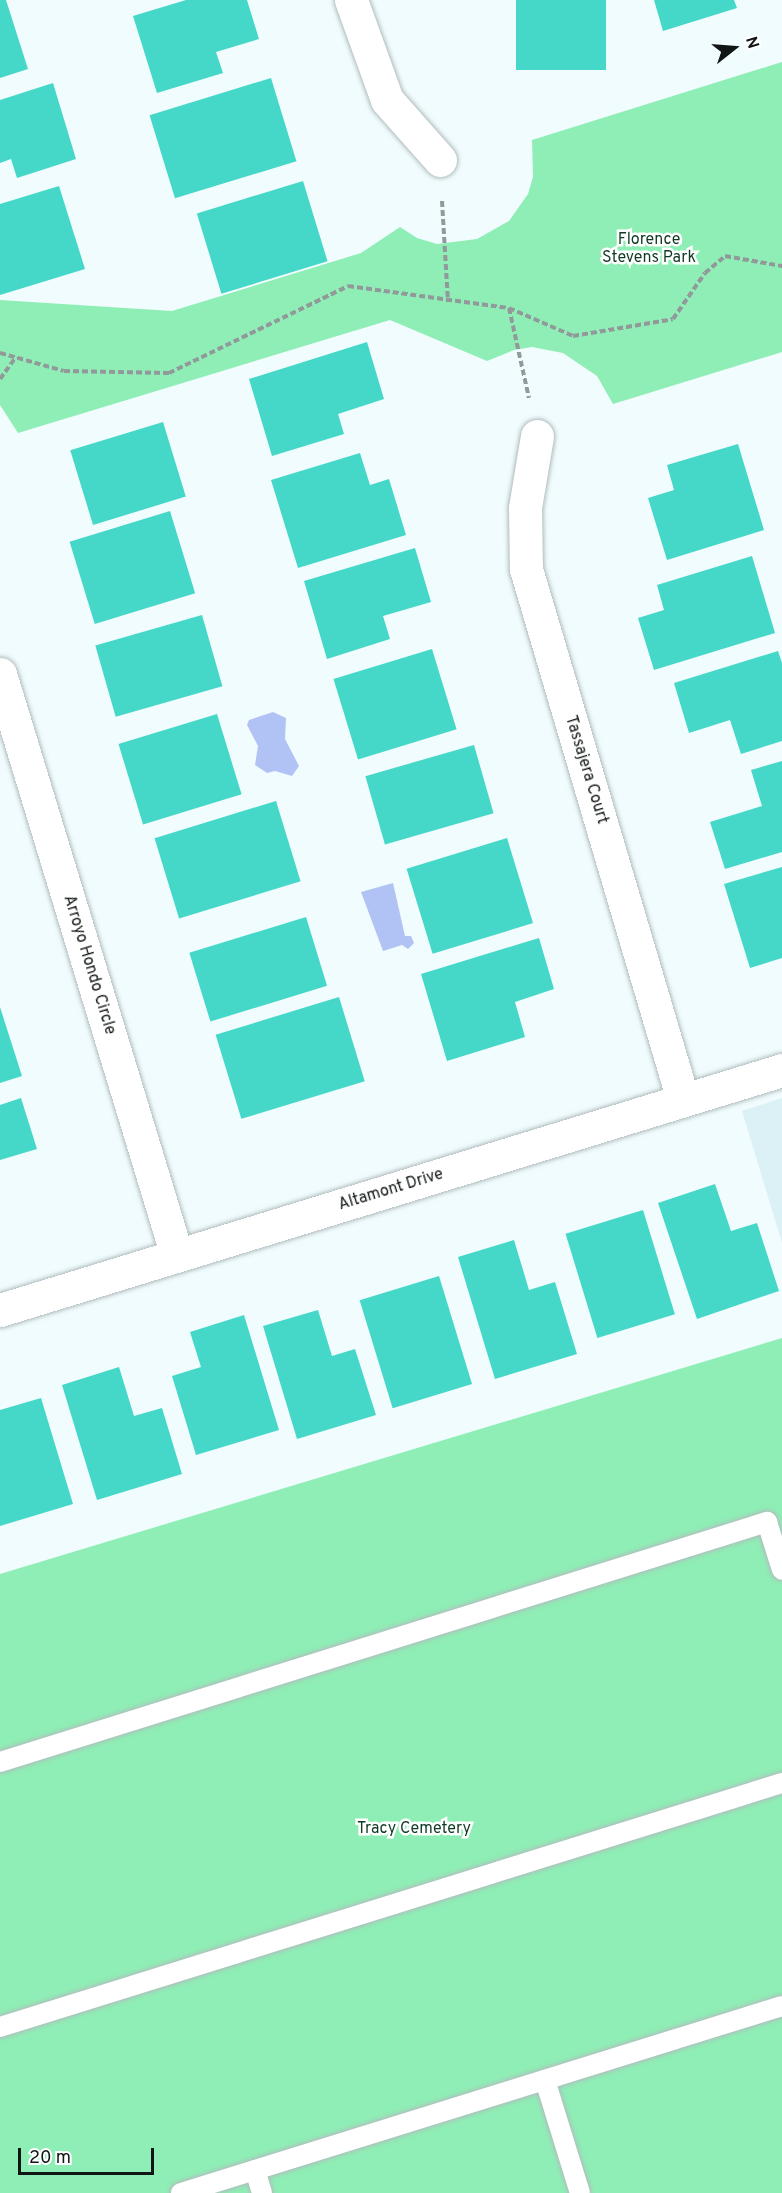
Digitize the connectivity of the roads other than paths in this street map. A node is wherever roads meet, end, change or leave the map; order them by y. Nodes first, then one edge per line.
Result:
1 (351, 0) edge
2 (440, 160) road end
3 (537, 436) road end
4 (0, 674) edge
5 (782, 1070) edge
6 (683, 1100) junction
7 (177, 1256) junction
8 (0, 1310) edge
9 (782, 1570) edge
10 (0, 1762) edge
11 (782, 1783) edge
12 (782, 2006) edge
13 (0, 2027) edge
14 (545, 2080) junction
15 (255, 2170) junction
16 (181, 2193) edge
17 (262, 2193) edge
18 (580, 2193) edge

1 - 2 street
3 - 6 street, Tassajera Court
4 - 7 street, Arroyo Hondo Circle
5 - 6 street, Altamont Drive
6 - 7 street, Altamont Drive
7 - 8 street, Altamont Drive
9 - 10 lane
11 - 13 lane
12 - 14 lane
14 - 15 lane
14 - 18 lane
15 - 16 lane
15 - 17 lane

